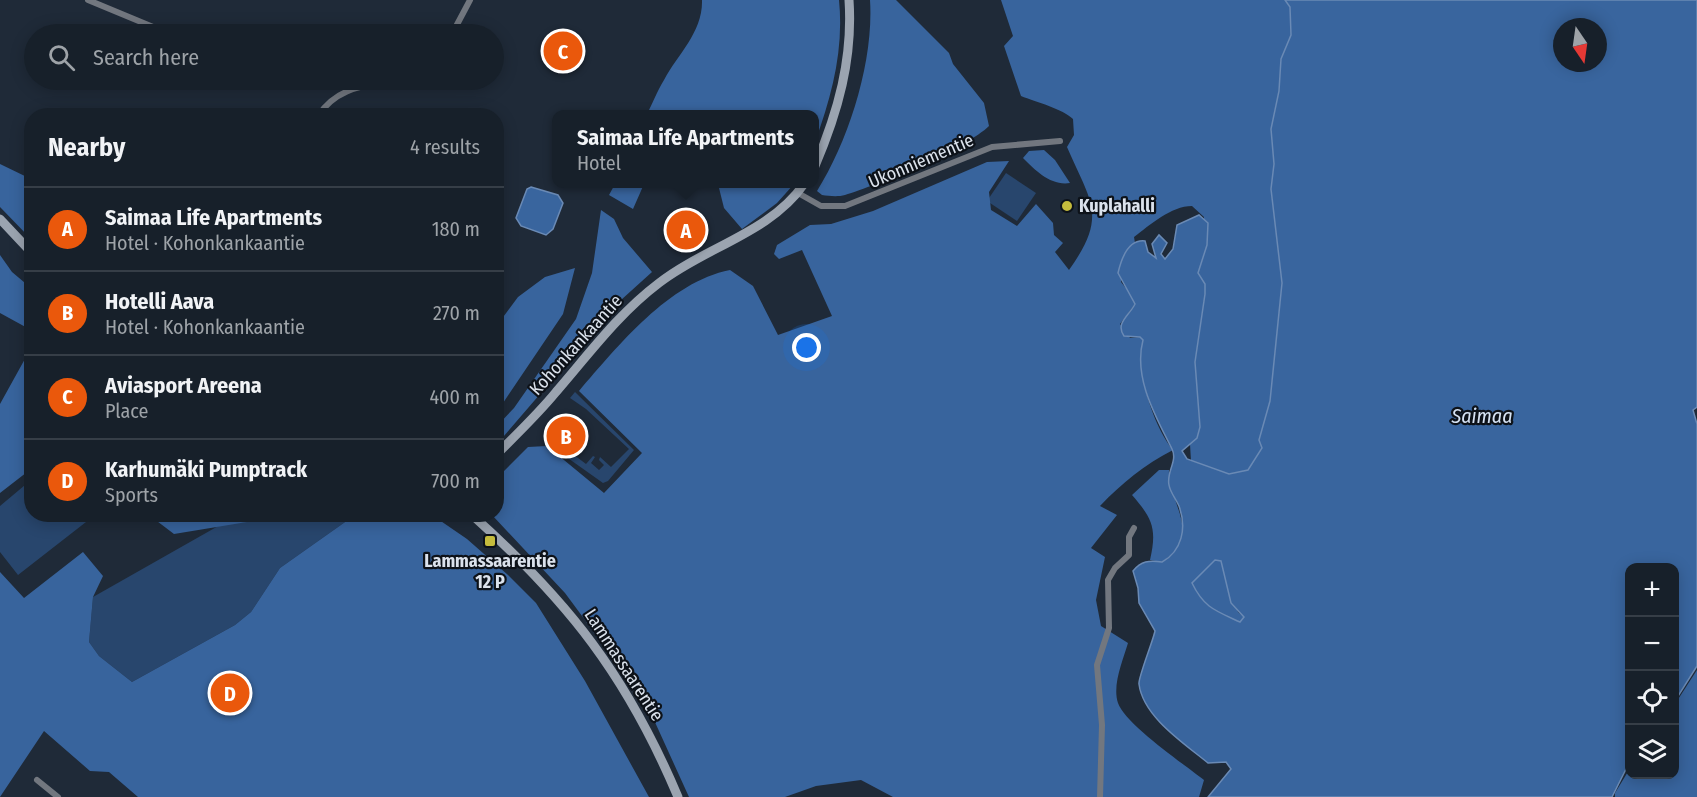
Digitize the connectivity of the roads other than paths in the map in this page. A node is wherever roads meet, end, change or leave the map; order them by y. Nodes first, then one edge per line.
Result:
1 (88, 0) edge
2 (470, 0) edge
3 (849, 0) edge
4 (146, 24) edge
5 (457, 24) edge
6 (346, 90) edge
7 (324, 108) edge
8 (1060, 141) dead end
9 (819, 154) edge
10 (801, 188) edge
11 (798, 193) junction
12 (0, 219) edge
13 (24, 244) edge
14 (504, 446) edge
15 (480, 522) edge
16 (1134, 528) dead end
17 (37, 780) dead end
18 (58, 797) edge
19 (678, 797) edge
20 (1100, 797) edge

1 - 4 street
2 - 5 street
3 - 9 street
6 - 7 street
8 - 11 street, Ukonniementie
10 - 11 street, Kohonkankaantie
11 - 14 street, Kohonkankaantie
12 - 13 street
15 - 19 street, Lammassaarentie
16 - 20 street
17 - 18 street

